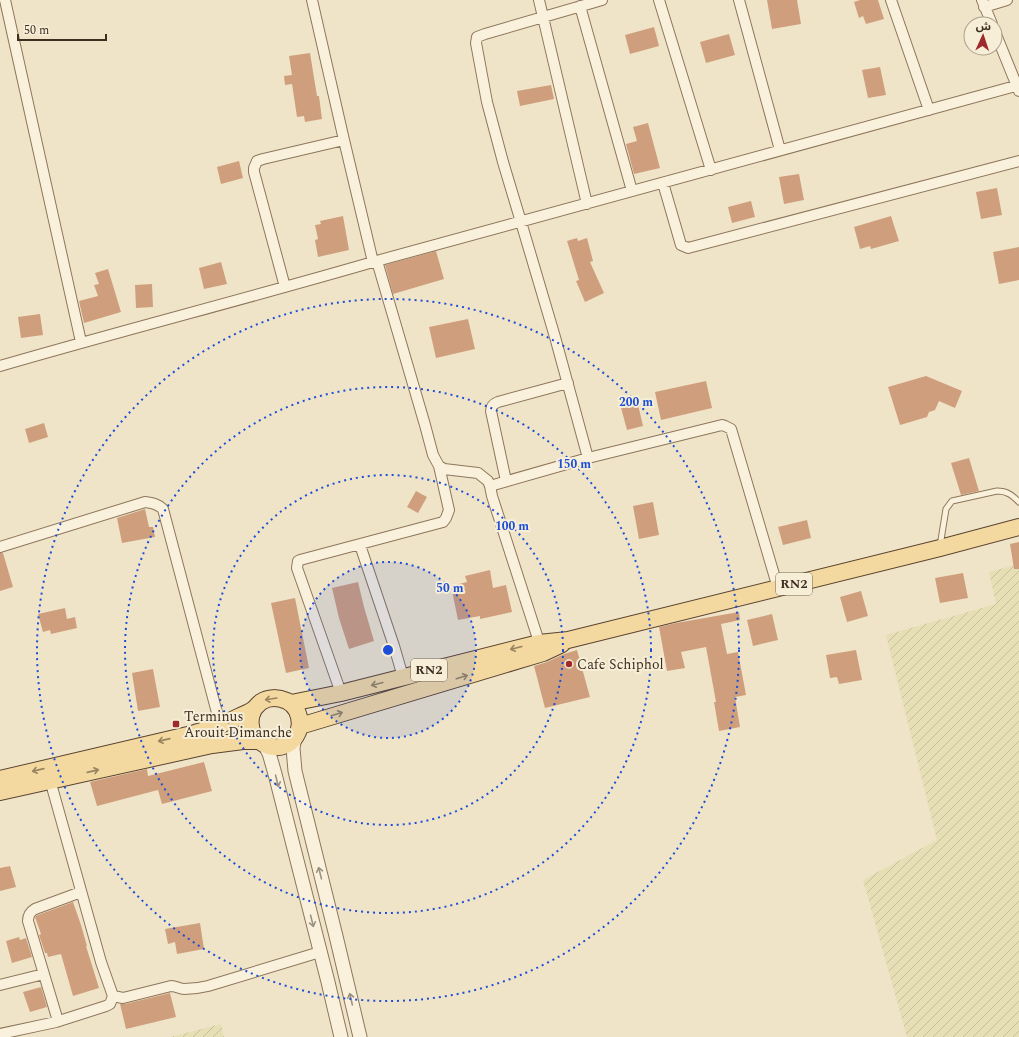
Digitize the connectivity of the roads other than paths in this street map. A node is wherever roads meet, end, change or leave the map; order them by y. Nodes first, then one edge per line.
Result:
1 (5, 0) edge
2 (312, 0) edge
3 (539, 0) edge
4 (601, 0) edge
5 (659, 0) edge
6 (739, 0) edge
7 (891, 0) edge
8 (1008, 0) edge
9 (983, 3) edge
10 (580, 6) junction
11 (989, 16) edge
12 (544, 17) junction
13 (1003, 51) edge
14 (1018, 87) edge
15 (928, 110) junction
16 (344, 140) junction
17 (780, 150) junction
18 (1019, 162) edge
19 (711, 170) junction
20 (663, 183) junction
21 (632, 191) junction
22 (587, 204) junction
23 (521, 222) junction
24 (375, 262) junction
25 (285, 288) junction
26 (81, 342) junction
27 (0, 366) edge
28 (568, 383) junction
29 (588, 458) junction
30 (439, 466) junction
31 (506, 481) junction
32 (490, 486) junction
33 (1019, 502) edge
34 (1019, 527) edge
35 (360, 545) junction
36 (0, 547) edge
37 (940, 548) junction
38 (778, 588) junction
39 (541, 648) junction
40 (403, 677) junction
41 (342, 693) junction
42 (291, 703) junction
43 (254, 709) junction
44 (220, 724) junction
45 (298, 731) junction
46 (261, 743) junction
47 (0, 779) edge
48 (50, 780) junction
49 (0, 792) edge
50 (81, 892) junction
51 (320, 952) junction
52 (44, 974) junction
53 (0, 985) edge
54 (113, 996) junction
55 (58, 1021) junction
56 (0, 1034) edge
57 (341, 1037) edge
58 (360, 1037) edge

1 - 26 street
2 - 16 street
3 - 12 street
4 - 10 street
5 - 19 street
6 - 17 street
7 - 15 street
8 - 9 street
9 - 11 street
10 - 12 street
10 - 21 street
12 - 22 street
12 - 23 street
13 - 14 street
14 - 15 street
15 - 17 street
16 - 24 street
16 - 25 street
17 - 19 street
18 - 20 street
19 - 20 street
20 - 21 street
21 - 22 street
22 - 23 street
23 - 24 street
23 - 28 street
24 - 25 street
24 - 30 street
25 - 26 street
26 - 27 street
28 - 29 street
28 - 31 street
29 - 31 street
29 - 38 street
30 - 32 street
30 - 35 street
31 - 32 street
32 - 39 street
33 - 37 lane
34 - 37 main road, RN2
35 - 40 street
35 - 41 street
36 - 44 street
37 - 38 main road, RN2
38 - 39 main road, RN2
39 -> 40 main road, RN2
45 -> 39 main road, RN2
40 -> 41 main road, RN2
41 - 42 main road, RN2
42 -> 43 main road, RN2
42 - 45 main road
43 - 44 main road, RN2
43 - 46 main road
44 -> 47 main road, RN2
45 - 46 main road, RN2
58 -> 45 street
48 -> 46 main road, RN2
46 -> 51 street
48 - 49 main road, RN2
48 - 50 street
50 - 52 street
50 - 54 street
51 - 54 street
51 - 57 street
52 - 53 street
52 - 55 street
54 - 55 street
55 - 56 street

